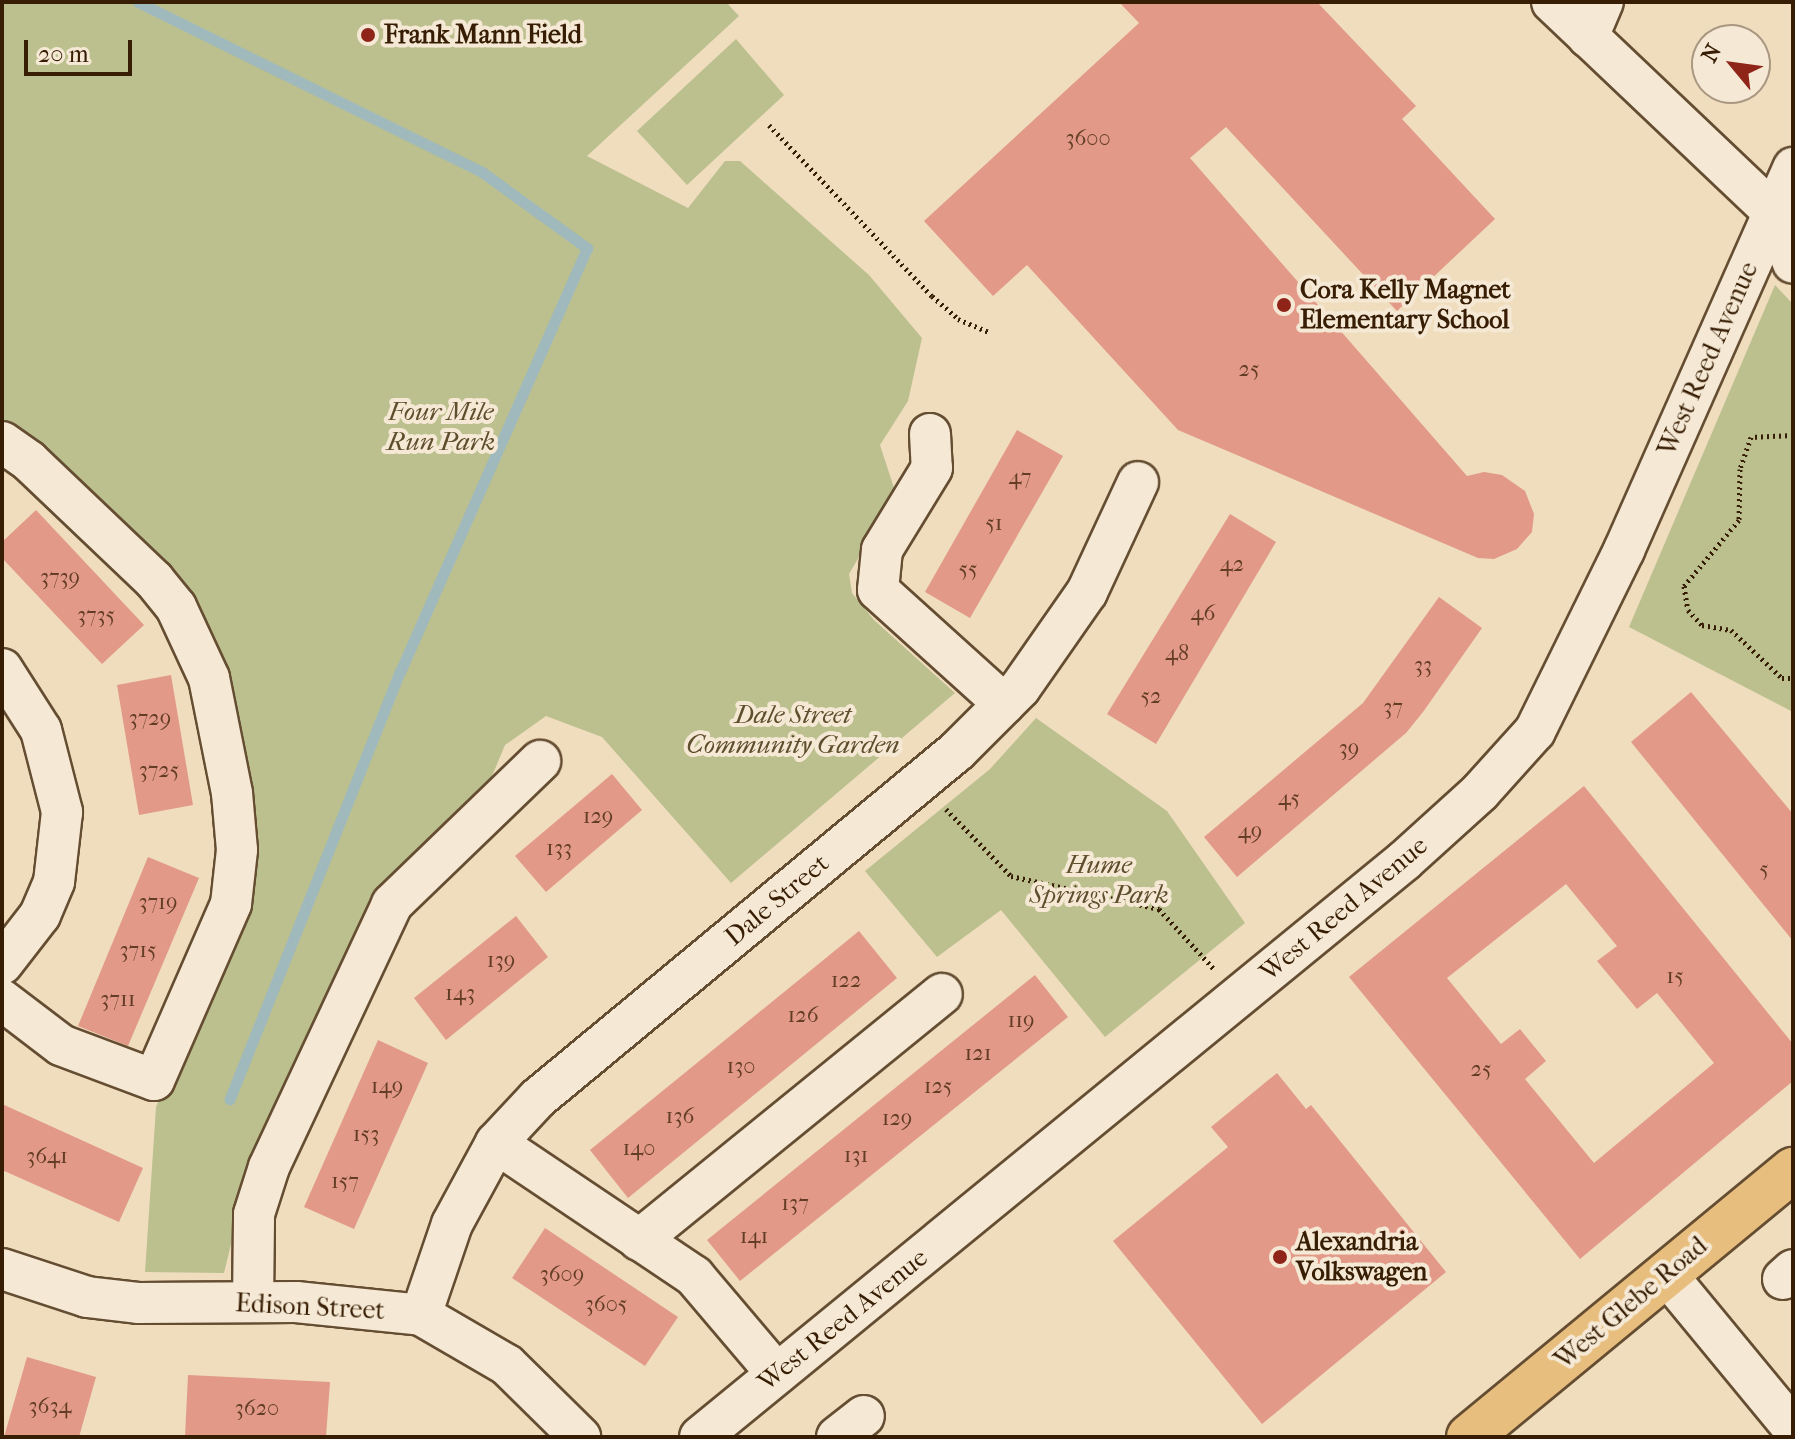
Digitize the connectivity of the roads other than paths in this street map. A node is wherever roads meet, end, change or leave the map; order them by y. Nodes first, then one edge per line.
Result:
1 (1552, 2) edge
2 (1596, 20) edge
3 (1793, 168) edge
4 (1784, 214) edge
5 (1793, 263) edge
6 (930, 434) dead end
7 (2, 442) edge
8 (1138, 482) dead end
9 (2, 669) edge
10 (1004, 704) junction
11 (540, 761) dead end
12 (2, 964) edge
13 (942, 994) dead end
14 (2, 1000) edge
15 (496, 1143) junction
16 (1793, 1170) edge
17 (639, 1240) junction
18 (2, 1269) edge
19 (1666, 1274) junction
20 (253, 1302) junction
21 (421, 1315) junction
22 (777, 1374) junction
23 (1793, 1428) edge
24 (580, 1437) edge
25 (700, 1437) edge
26 (1469, 1437) edge

1 - 2 street
2 - 4 street
3 - 4 street, West Reed Avenue
4 - 5 street
4 - 22 street, West Reed Avenue
6 - 10 street
7 - 14 street
8 - 10 street, Dale Street
9 - 12 street
10 - 15 street, Dale Street
11 - 20 street
13 - 17 street
15 - 17 street
15 - 21 street, Dale Street
16 - 19 main road, West Glebe Road
17 - 22 street
18 - 20 street, Edison Street
19 - 23 street
19 - 26 main road, West Glebe Road
20 - 21 street, Edison Street
21 - 24 street, Edison Street
22 - 25 street, West Reed Avenue

